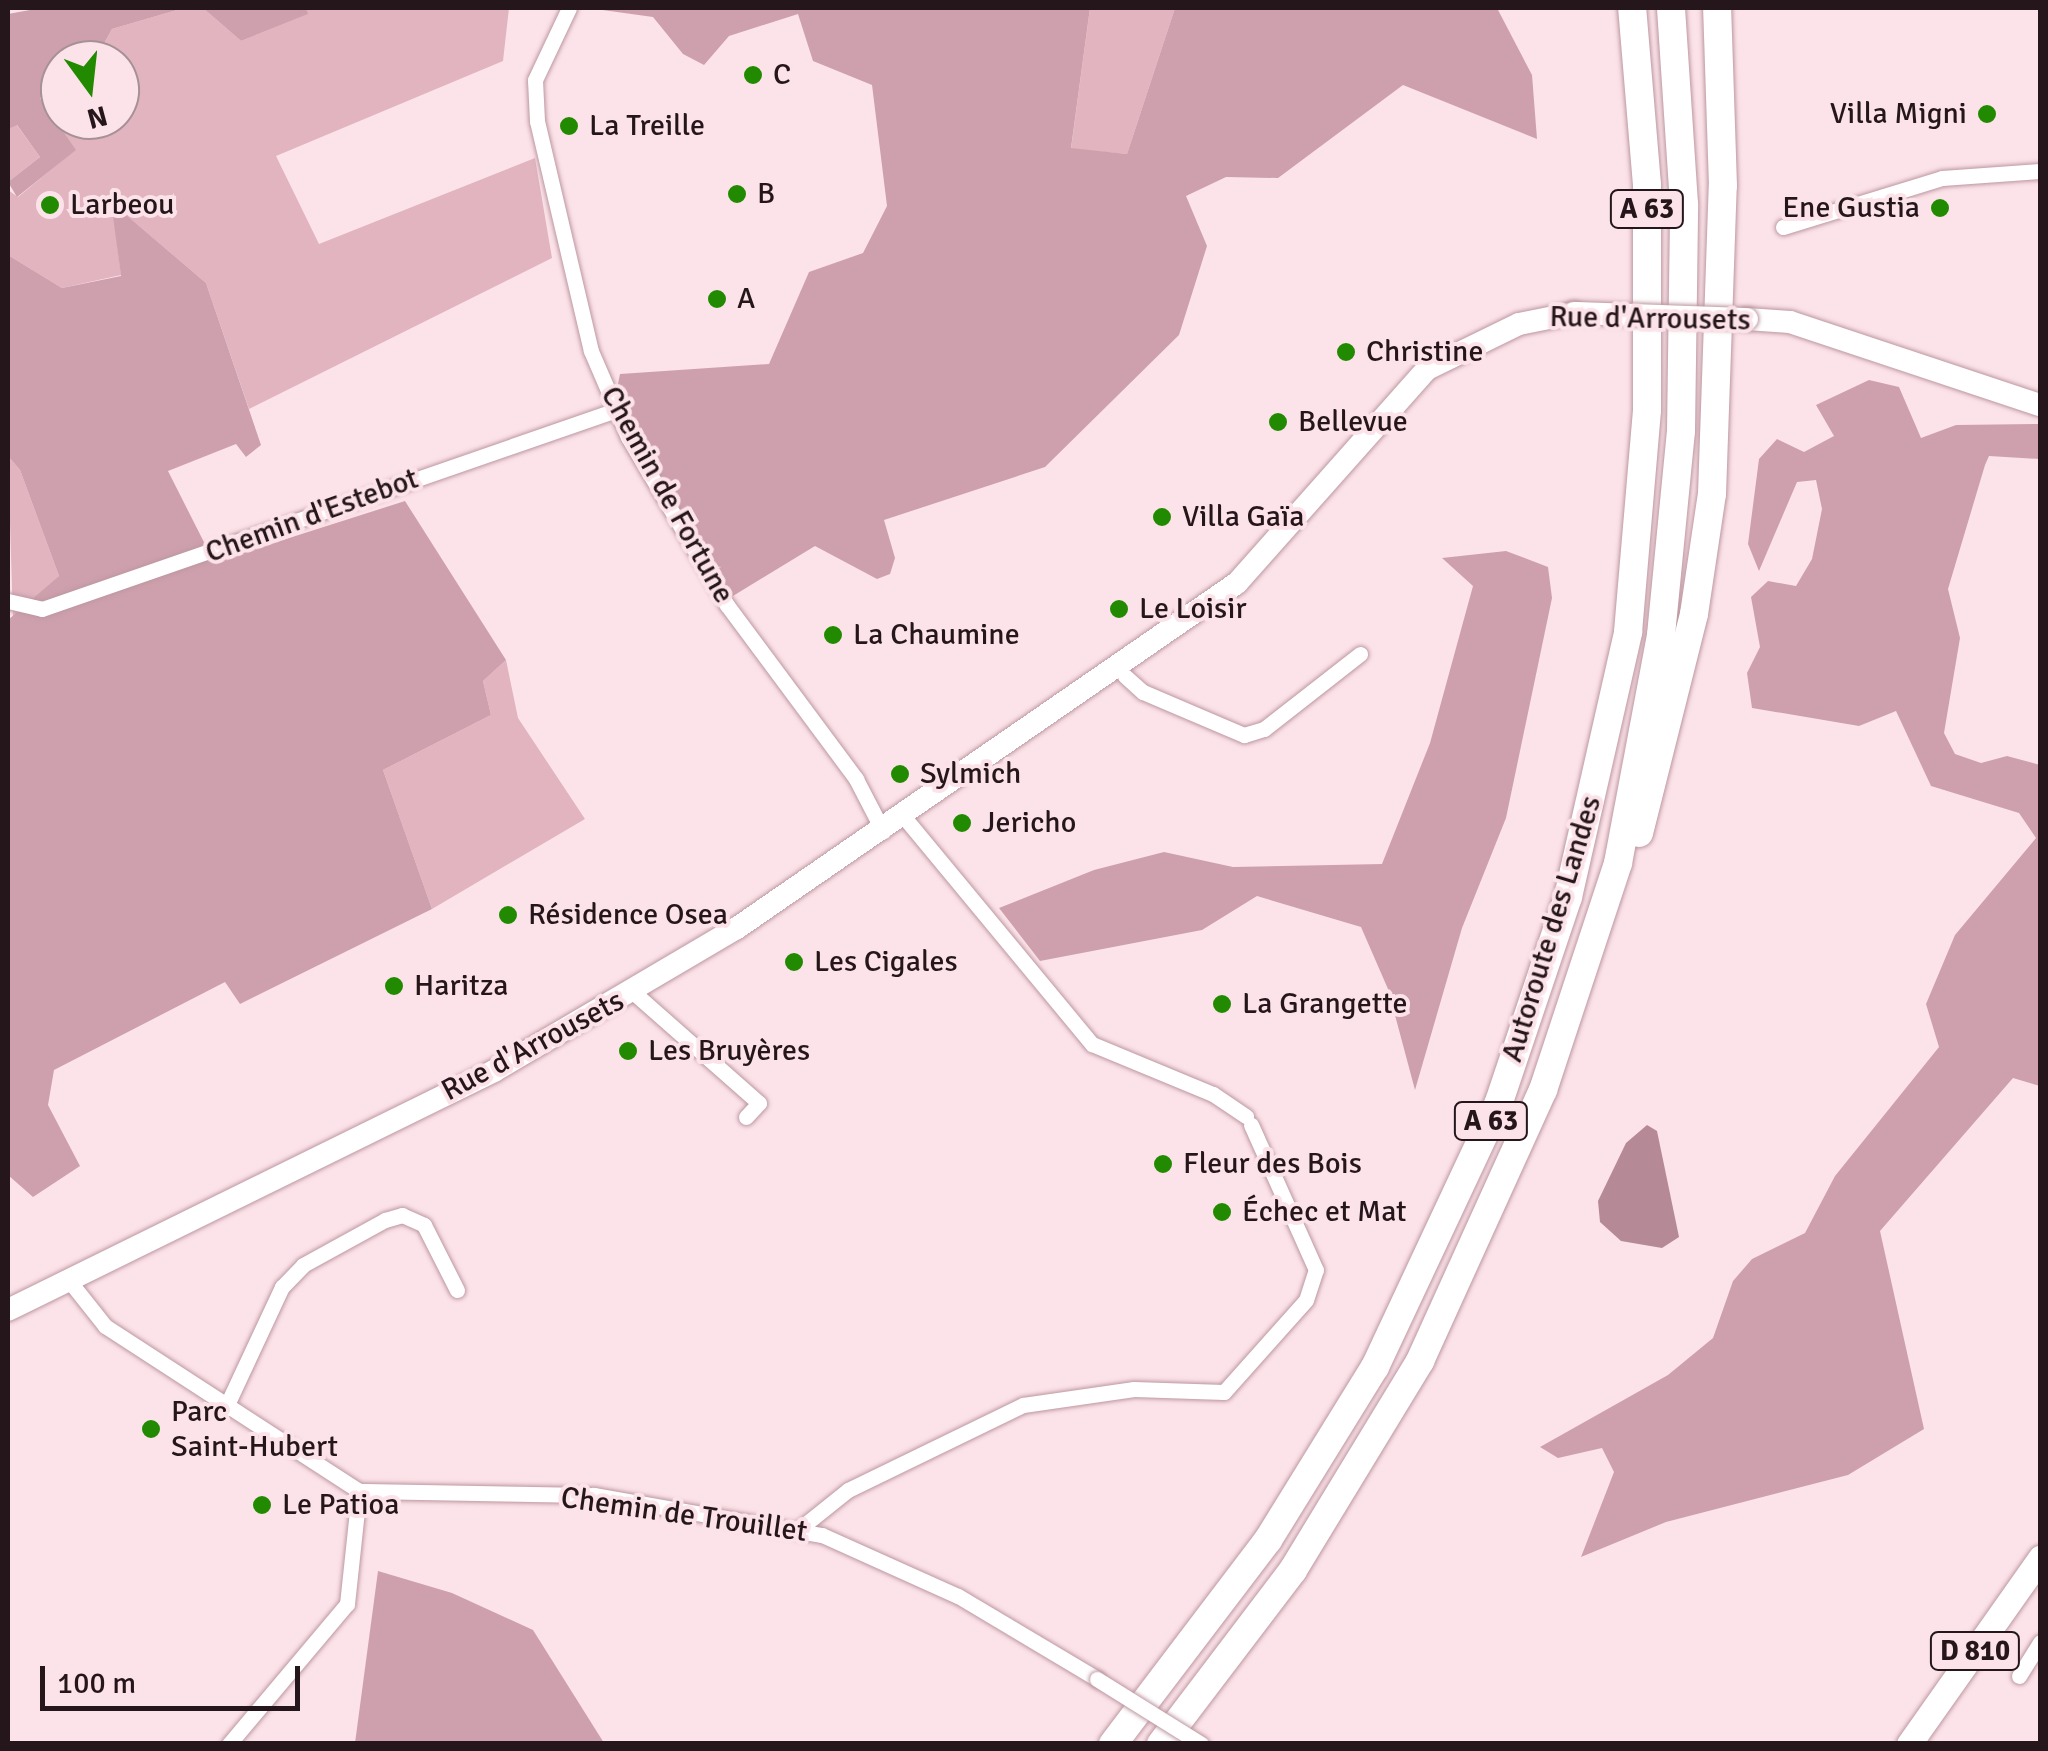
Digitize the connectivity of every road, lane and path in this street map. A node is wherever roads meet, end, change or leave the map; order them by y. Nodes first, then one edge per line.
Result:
1 (569, 8) edge
2 (1632, 8) edge
3 (1671, 8) edge
4 (1716, 8) edge
5 (2040, 171) edge
6 (1782, 226) dead end
7 (2040, 405) edge
8 (616, 410) junction
9 (8, 601) edge
10 (1188, 619) junction
11 (1360, 654) dead end
12 (1125, 676) junction
13 (1028, 731) junction
14 (904, 817) junction
15 (883, 831) junction
16 (1618, 864) junction
17 (633, 992) junction
18 (746, 1117) dead end
19 (67, 1278) junction
20 (457, 1290) dead end
21 (8, 1310) edge
22 (225, 1409) junction
23 (359, 1491) junction
24 (798, 1530) junction
25 (2040, 1558) edge
26 (2040, 1642) edge
27 (2019, 1676) dead end
28 (229, 1744) edge
29 (1114, 1744) edge
30 (1161, 1744) edge
31 (1200, 1744) edge
32 (1909, 1744) edge

1 - 8 street, Chemin de Fortune
2 - 29 highway, Autoroute des Landes / A 63
3 - 16 highway, Autoroute des Landes / A 63
4 - 16 highway
5 - 6 street
7 - 10 main road, Rue d'Arrousets, bridge
8 - 9 street, Chemin d'Estebot
8 - 15 street, Chemin de Fortune
10 - 12 main road, Rue d'Arrousets
10 - 13 main road, Rue d'Arrousets
11 - 12 street
12 - 13 main road, Rue d'Arrousets
13 - 14 main road, Rue d'Arrousets
14 - 15 main road, Rue d'Arrousets
14 - 24 street
15 - 17 main road, Rue d'Arrousets
16 - 30 highway, Autoroute des Landes / A 63
17 - 18 street
17 - 19 main road, Rue d'Arrousets
19 - 21 main road, Rue d'Arrousets
19 - 22 street
20 - 22 street
22 - 23 street
23 - 24 street, Chemin de Trouillet
23 - 28 street
24 - 31 street, Chemin de Trouillet, bridge
25 - 32 main road, D 810
26 - 27 street

